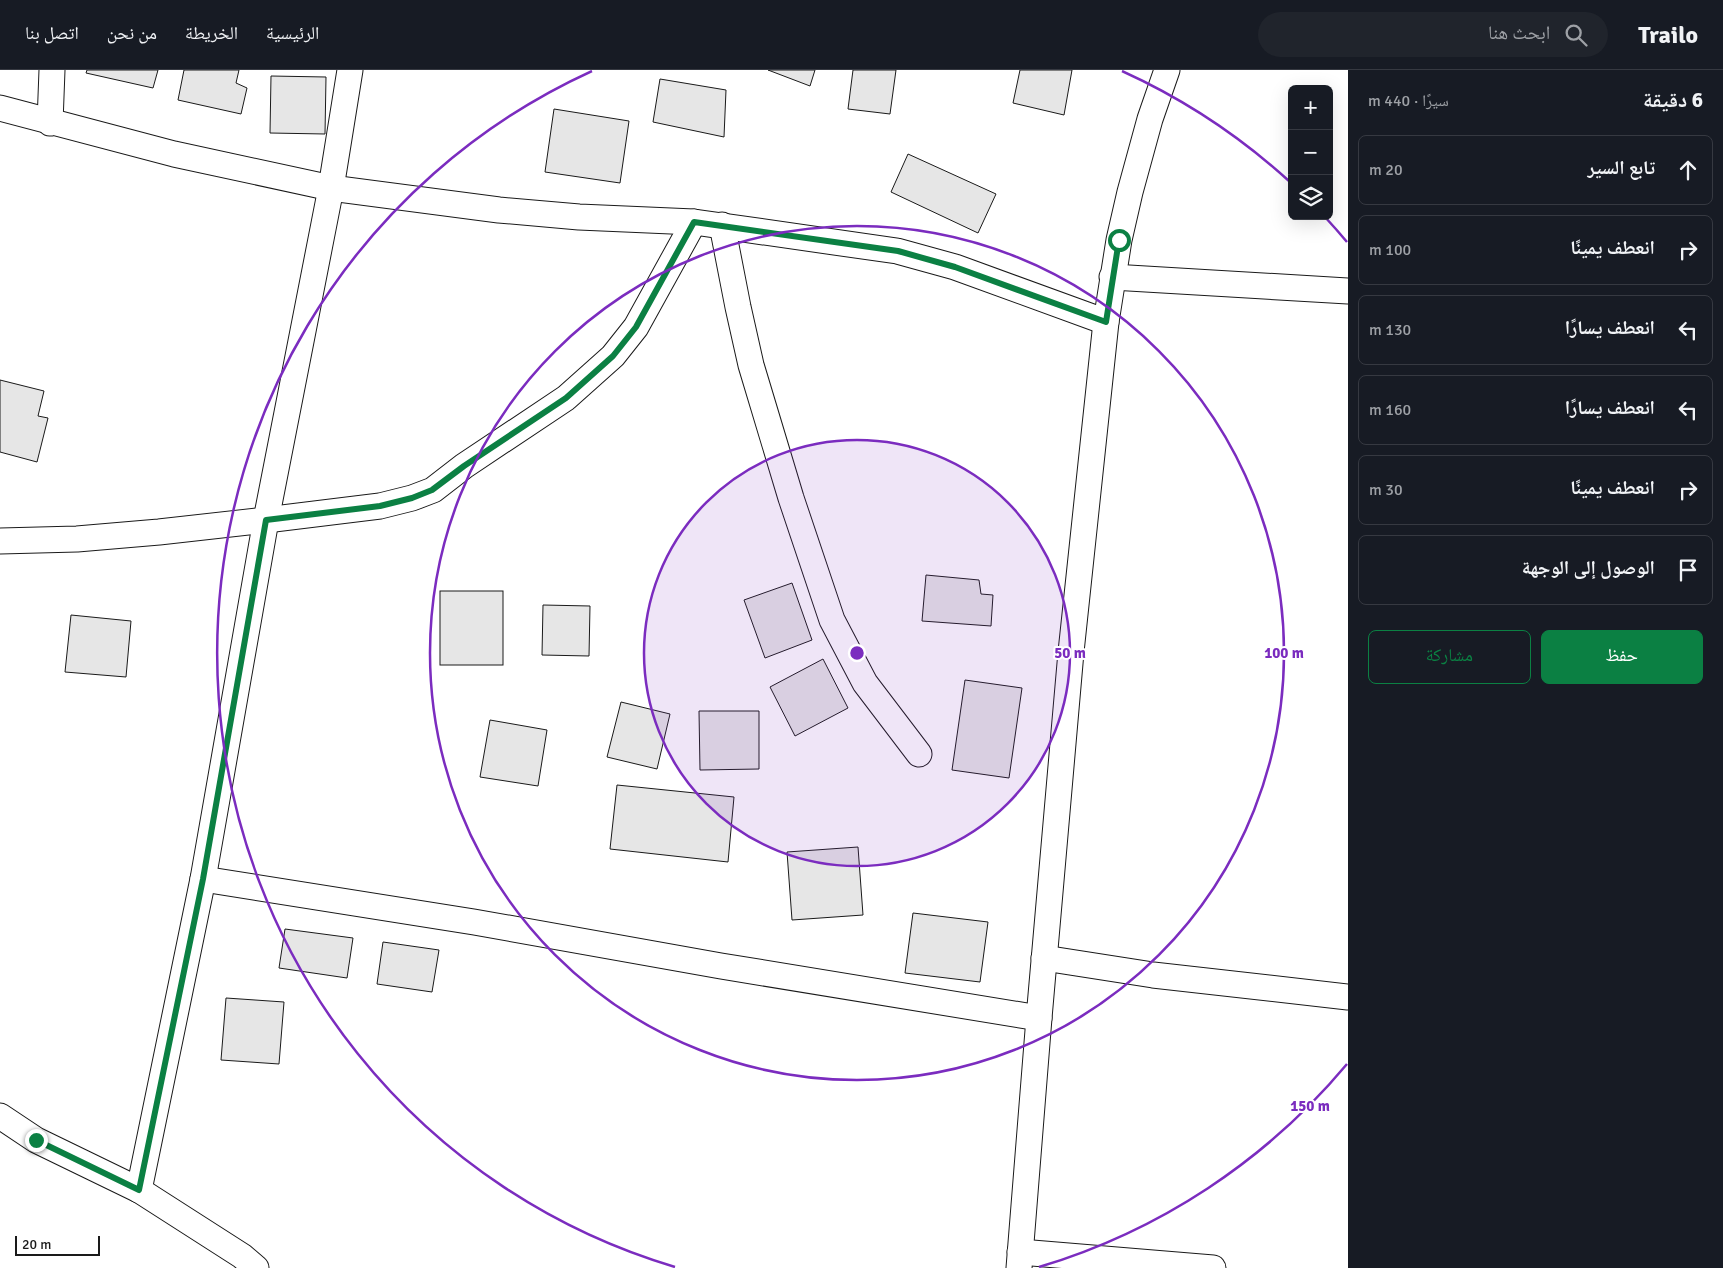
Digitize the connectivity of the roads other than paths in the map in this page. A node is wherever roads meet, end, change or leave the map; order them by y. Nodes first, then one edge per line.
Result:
1 (52, 70) edge
2 (350, 70) edge
3 (1167, 70) edge
4 (0, 108) edge
5 (50, 123) junction
6 (331, 188) junction
7 (694, 222) junction
8 (722, 225) junction
9 (1112, 277) junction
10 (1348, 292) edge
11 (1106, 322) junction
12 (266, 520) junction
13 (0, 541) edge
14 (919, 754) dead end
15 (203, 879) junction
16 (1044, 958) junction
17 (1348, 997) edge
18 (1039, 1018) junction
19 (0, 1116) edge
20 (139, 1190) junction
21 (1020, 1260) edge
22 (256, 1268) edge
23 (1213, 1268) edge

1 - 5 street
2 - 6 street
3 - 9 street
4 - 5 street
5 - 6 street
6 - 7 street
6 - 12 street
7 - 8 street
7 - 12 street
8 - 11 street
8 - 14 street
9 - 10 street
9 - 11 street
11 - 16 street
12 - 13 street
12 - 15 street
15 - 18 street
15 - 20 street
16 - 17 street
16 - 18 street
18 - 21 street
19 - 20 street
20 - 22 street
21 - 23 street

